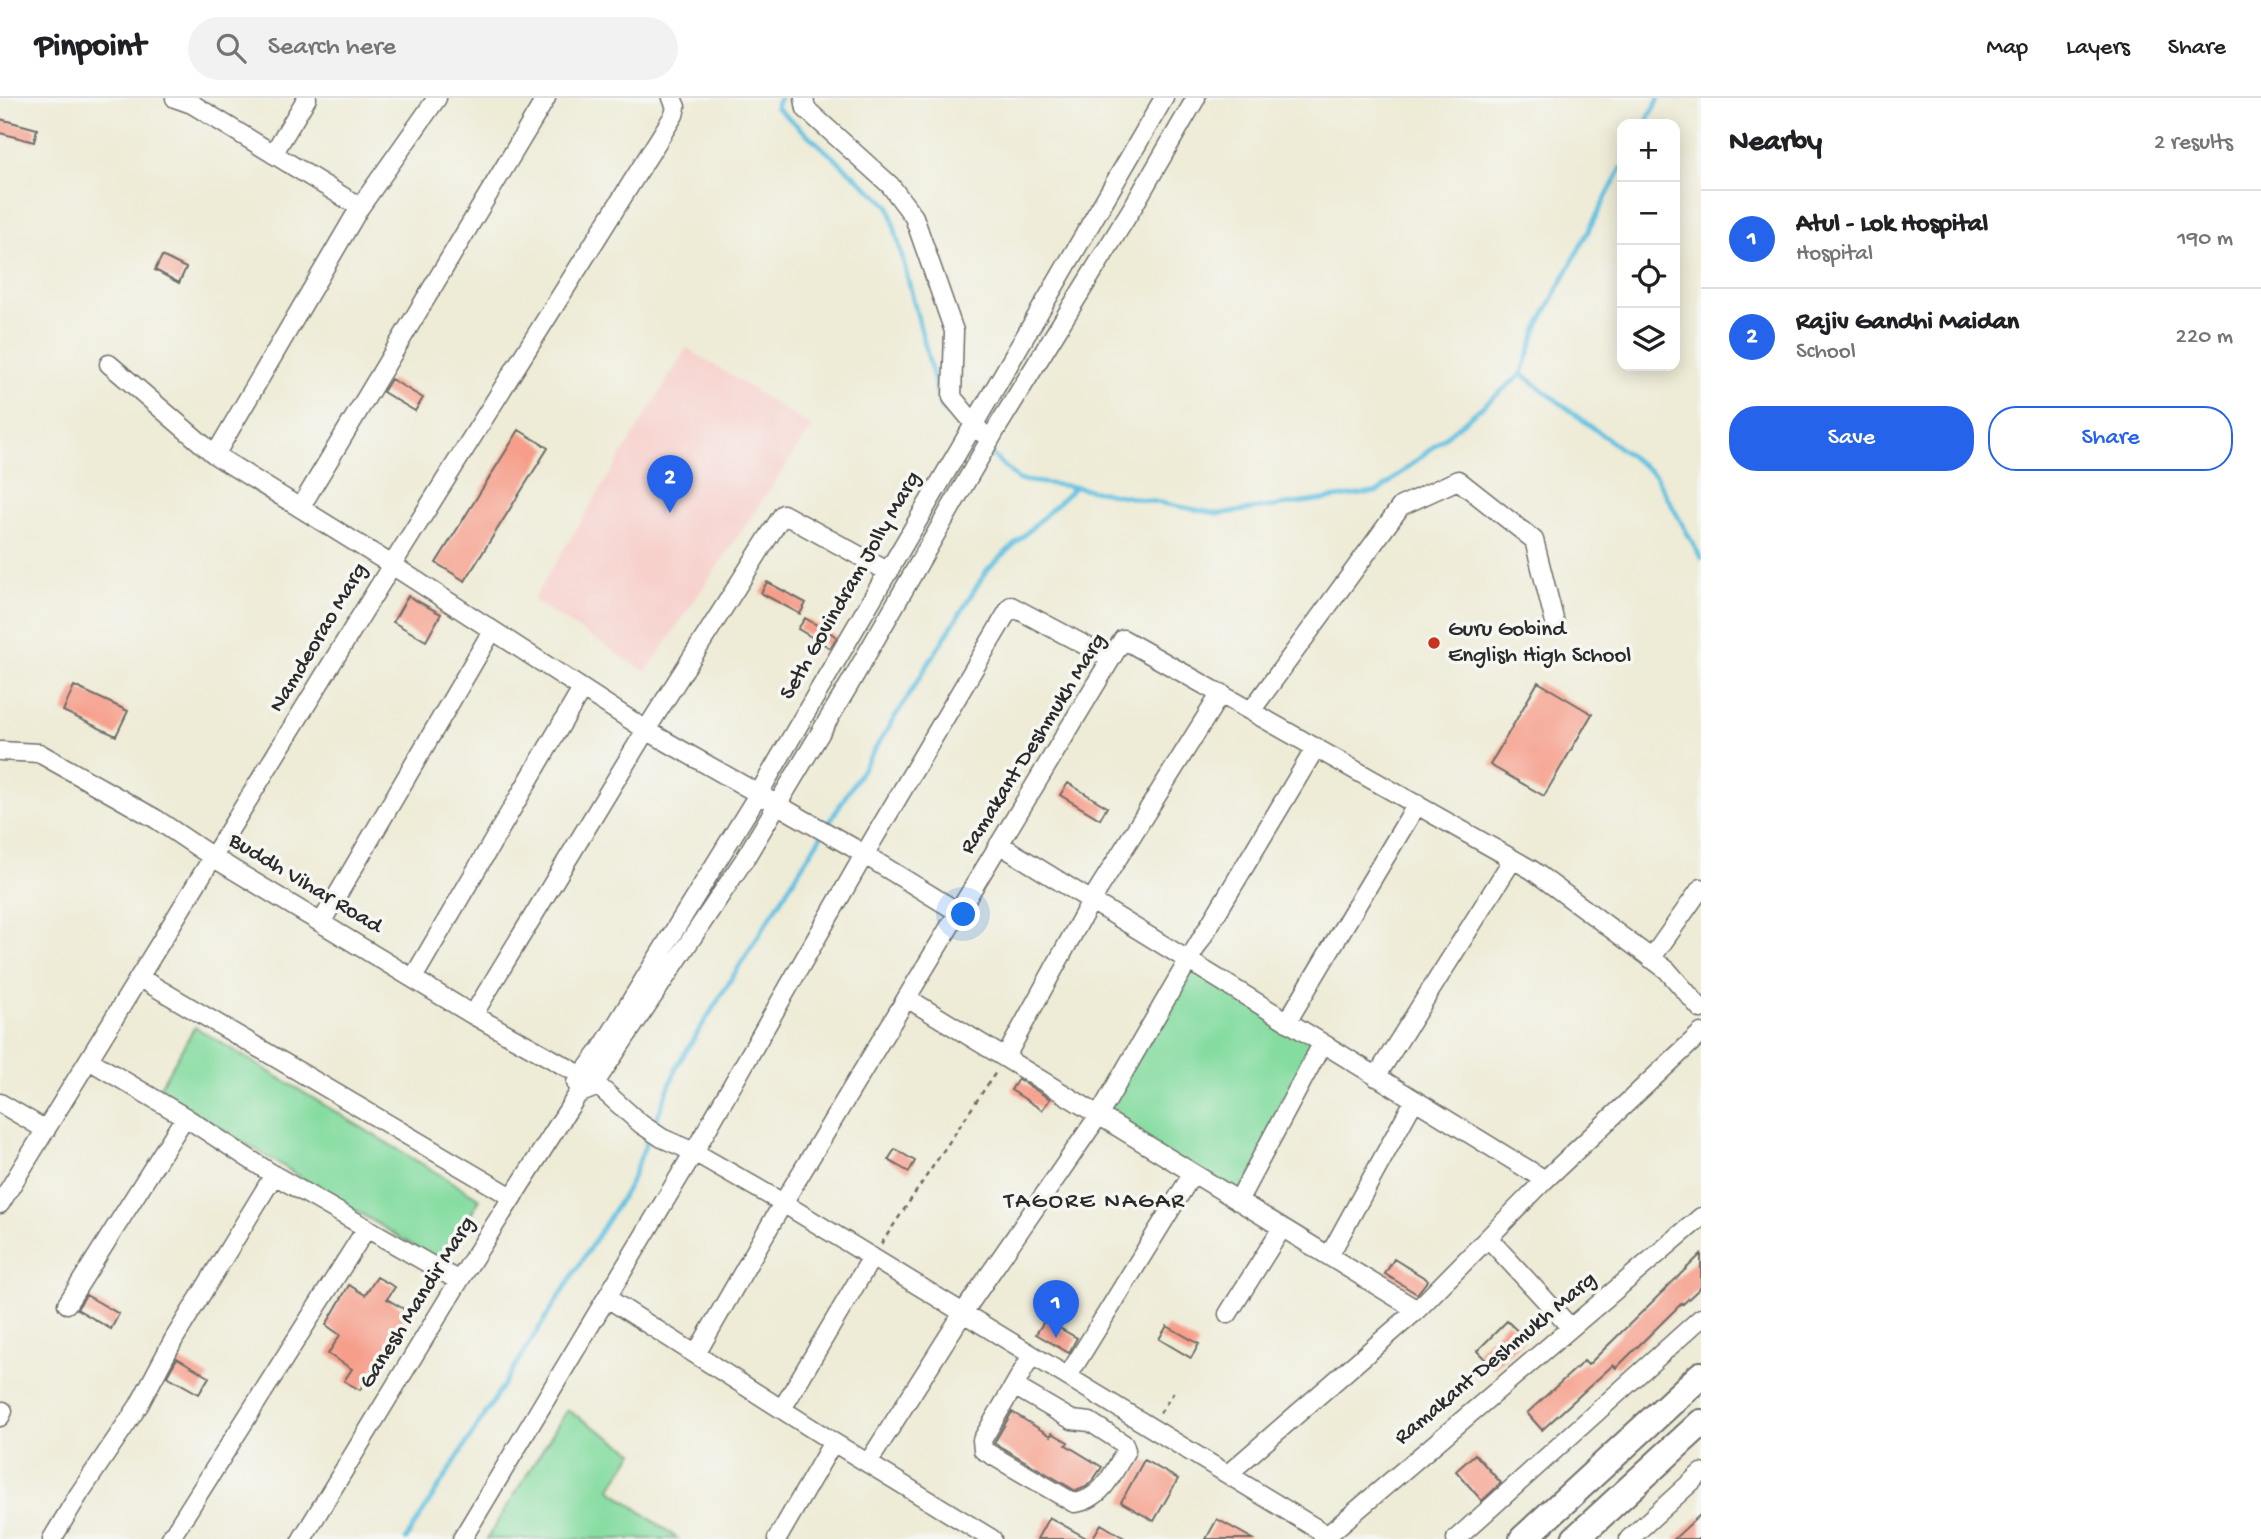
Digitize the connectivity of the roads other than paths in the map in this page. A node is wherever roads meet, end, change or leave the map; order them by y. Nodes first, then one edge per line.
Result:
1 (175, 98) edge
2 (307, 98) edge
3 (437, 98) edge
4 (546, 98) edge
5 (803, 98) edge
6 (1164, 98) edge
7 (1196, 98) edge
8 (674, 99) edge
9 (273, 153) junction
10 (360, 207) junction
11 (109, 364) dead end
12 (972, 428) junction
13 (990, 440) junction
14 (215, 455) junction
15 (953, 460) junction
16 (972, 472) junction
17 (300, 508) junction
18 (392, 565) junction
19 (889, 572) junction
20 (1555, 623) dead end
21 (492, 631) junction
22 (1111, 659) junction
23 (582, 689) junction
24 (1221, 693) junction
25 (1251, 711) junction
26 (646, 730) junction
27 (1316, 747) junction
28 (0, 751) edge
29 (760, 793) junction
30 (778, 804) junction
31 (1417, 804) junction
32 (999, 844) junction
33 (858, 851) junction
34 (214, 858) junction
35 (1513, 859) junction
36 (1701, 888) edge
37 (1091, 901) junction
38 (958, 912) junction
39 (321, 923) junction
40 (1651, 959) junction
41 (1188, 961) junction
42 (140, 978) junction
43 (413, 978) junction
44 (907, 998) junction
45 (1701, 1009) edge
46 (473, 1015) junction
47 (1287, 1022) junction
48 (1701, 1033) edge
49 (1322, 1044) junction
50 (1005, 1058) junction
51 (89, 1060) junction
52 (1376, 1077) junction
53 (588, 1078) junction
54 (578, 1094) joint
55 (1414, 1101) junction
56 (0, 1103) edge
57 (1099, 1115) junction
58 (185, 1117) junction
59 (46, 1130) junction
60 (694, 1152) junction
61 (1193, 1173) junction
62 (274, 1175) junction
63 (1545, 1180) junction
64 (512, 1197) junction
65 (1238, 1201) junction
66 (783, 1203) junction
67 (0, 1204) edge
68 (1701, 1217) edge
69 (366, 1228) junction
70 (1282, 1228) junction
71 (1489, 1239) junction
72 (1329, 1256) junction
73 (872, 1257) junction
74 (459, 1281) junction
75 (607, 1298) junction
76 (67, 1304) dead end
77 (1417, 1310) junction
78 (963, 1313) junction
79 (1228, 1314) dead end
80 (1701, 1318) edge
81 (1571, 1328) junction
82 (696, 1354) junction
83 (1032, 1355) junction
84 (1701, 1375) edge
85 (1068, 1376) junction
86 (1014, 1385) junction
87 (1104, 1399) junction
88 (782, 1409) junction
89 (1090, 1422) junction
90 (1701, 1423) edge
91 (833, 1442) junction
92 (868, 1463) junction
93 (1701, 1473) edge
94 (1228, 1474) junction
95 (1325, 1537) edge
96 (52, 1539) edge
97 (170, 1539) edge
98 (302, 1539) edge
99 (462, 1539) edge
100 (777, 1539) edge
101 (992, 1539) edge
102 (1456, 1539) edge
103 (1523, 1539) edge
104 (1575, 1539) edge
105 (1629, 1539) edge

1 - 9 street
2 - 9 street
3 - 10 street
4 - 17 street
5 - 12 street
6 - 12 street, Seth Govindram Jolly Marg
7 - 13 street
8 - 18 street, Namdeorao Marg
9 - 10 street
10 - 14 street
11 - 14 street
12 - 13 street
12 - 15 street, Seth Govindram Jolly Marg
13 - 16 street
14 - 17 street
15 - 16 street
15 - 19 street, Seth Govindram Jolly Marg
16 - 30 street
17 - 18 street
18 - 21 street
18 - 34 street, Namdeorao Marg
19 - 26 street
19 - 29 street, Seth Govindram Jolly Marg
20 - 25 street
21 - 23 street
21 - 39 street
22 - 24 street, Ramakant Deshmukh Marg
22 - 32 street, Ramakant Deshmukh Marg
22 - 33 street
23 - 26 street
23 - 43 street
24 - 25 street, Ramakant Deshmukh Marg
24 - 37 street
25 - 27 street, Ramakant Deshmukh Marg
26 - 29 street
26 - 46 street
27 - 31 street, Ramakant Deshmukh Marg
27 - 41 street
28 - 34 street, Buddh Vihar Road
29 - 30 street
29 - 53 street, Seth Govindram Jolly Marg
30 - 33 street
30 - 53 street
31 - 35 street, Ramakant Deshmukh Marg
31 - 47 street
32 - 37 street
32 - 38 street, Ramakant Deshmukh Marg
33 - 38 street
33 - 60 street
34 - 39 street, Buddh Vihar Road
34 - 42 street, Namdeorao Marg
35 - 40 street, Ramakant Deshmukh Marg
35 - 52 street
36 - 40 street
37 - 41 street
37 - 50 street
38 - 44 street, Ramakant Deshmukh Marg
39 - 43 street, Buddh Vihar Road
40 - 45 street, Ramakant Deshmukh Marg
41 - 47 street
41 - 57 street
42 - 51 street, Namdeorao Marg
42 - 64 street
43 - 46 street, Buddh Vihar Road
44 - 50 street
44 - 66 street, Ramakant Deshmukh Marg
46 - 53 street, Buddh Vihar Road
47 - 49 street
48 - 63 street
49 - 52 street
49 - 65 street
50 - 57 street
51 - 58 street
51 - 59 street, Namdeorao Marg
52 - 55 street
53 - 54 street, Seth Govindram Jolly Marg
53 - 60 street, Buddh Vihar Road
54 - 64 street, Ganesh Mandir Marg
55 - 63 street
55 - 72 street
56 - 59 street
57 - 61 street
57 - 78 street
58 - 62 street
58 - 76 street
59 - 67 street, Namdeorao Marg
60 - 66 street, Buddh Vihar Road
60 - 75 street
61 - 65 street
61 - 85 street
62 - 69 street
62 - 96 street
63 - 71 street
64 - 74 street, Ganesh Mandir Marg
65 - 70 street
66 - 73 street, Buddh Vihar Road
66 - 82 street, Ramakant Deshmukh Marg
68 - 81 street, Ramakant Deshmukh Marg
69 - 74 street
69 - 97 street
70 - 72 street
70 - 79 street
71 - 77 street
71 - 81 street
72 - 77 street
73 - 78 street, Buddh Vihar Road
73 - 88 street
74 - 98 street, Ganesh Mandir Marg
75 - 82 street
75 - 99 street
77 - 94 street
78 - 83 street, Buddh Vihar Road
78 - 92 street
80 - 102 street
81 - 95 street, Ramakant Deshmukh Marg
82 - 88 street
83 - 85 street, Buddh Vihar Road
83 - 86 street
84 - 103 highway
85 - 87 street, Buddh Vihar Road
86 - 89 street
86 - 89 street
87 - 89 street
87 - 94 street, Buddh Vihar Road
88 - 91 street
90 - 104 highway
91 - 92 street
91 - 100 street
92 - 101 street
93 - 105 street
94 - 95 street, Buddh Vihar Road

